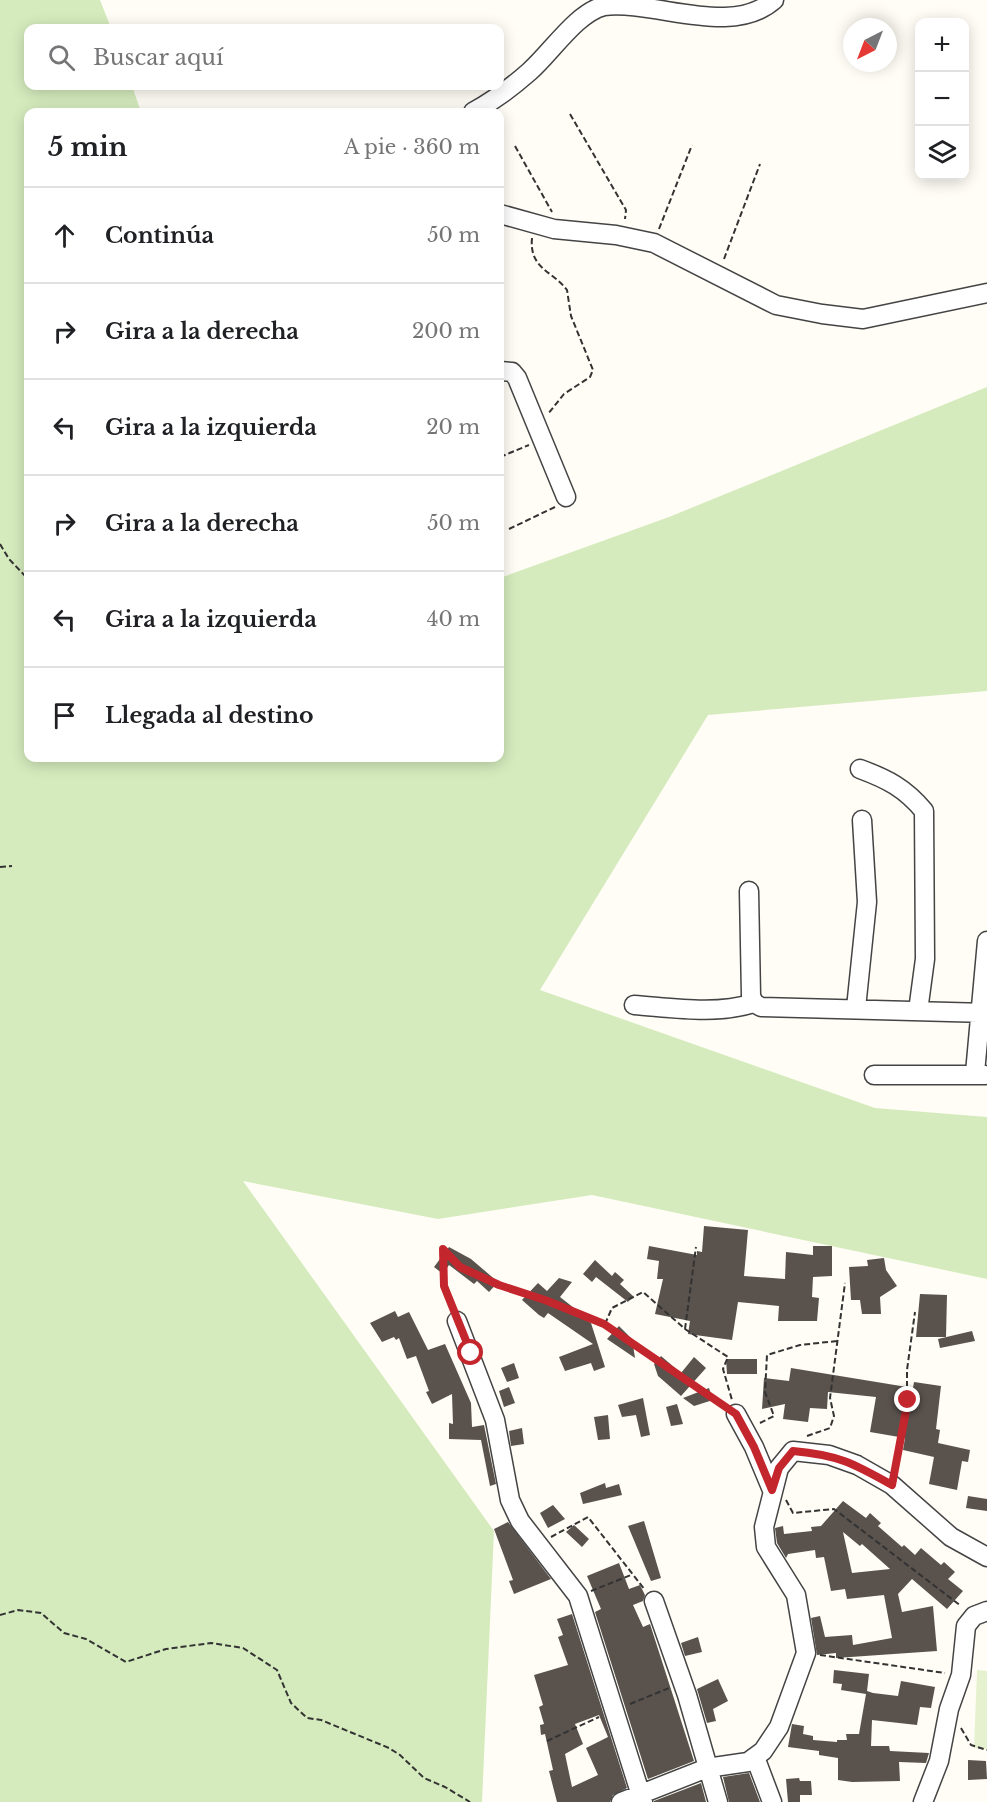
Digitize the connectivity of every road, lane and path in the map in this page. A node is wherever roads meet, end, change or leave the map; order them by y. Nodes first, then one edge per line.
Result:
1 (774, 0) edge
2 (479, 108) edge
3 (570, 114) dead end
4 (692, 145) dead end
5 (515, 146) dead end
6 (760, 164) dead end
7 (504, 215) edge
8 (536, 224) junction
9 (562, 230) junction
10 (616, 235) junction
11 (654, 243) junction
12 (717, 276) junction
13 (987, 293) edge
14 (504, 371) edge
15 (541, 436) junction
16 (504, 455) edge
17 (566, 497) joint
18 (509, 529) dead end
19 (0, 544) edge
20 (24, 575) edge
21 (860, 769) dead end
22 (862, 820) dead end
23 (12, 866) dead end
24 (0, 867) edge
25 (749, 891) dead end
26 (987, 941) edge
27 (754, 1004) junction
28 (634, 1005) dead end
29 (856, 1008) junction
30 (918, 1011) junction
31 (985, 1013) edge
32 (981, 1074) edge
33 (874, 1075) dead end
34 (696, 1247) dead end
35 (845, 1283) dead end
36 (915, 1312) dead end
37 (457, 1321) joint
38 (604, 1324) junction
39 (685, 1329) junction
40 (837, 1341) junction
41 (736, 1414) junction
42 (774, 1416) dead end
43 (793, 1451) junction
44 (892, 1485) junction
45 (772, 1490) junction
46 (544, 1552) junction
47 (987, 1557) edge
48 (632, 1574) junction
49 (578, 1596) junction
50 (654, 1600) joint
51 (981, 1613) edge
52 (0, 1615) edge
53 (806, 1653) junction
54 (961, 1675) junction
55 (949, 1710) junction
56 (987, 1750) edge
57 (755, 1757) junction
58 (707, 1768) junction
59 (641, 1798) edge
60 (470, 1802) edge
61 (621, 1802) edge
62 (718, 1802) edge
63 (772, 1802) edge
64 (922, 1802) edge

1 - 2 street
3 - 10 path
4 - 11 path
5 - 9 path
6 - 12 path
7 - 8 street
8 - 9 street
8 - 15 path
9 - 10 street
10 - 11 street
11 - 12 street
12 - 13 street
14 - 15 street
15 - 16 path
15 - 17 street
17 - 18 path
19 - 20 path
21 - 30 street
22 - 29 street
23 - 24 path
25 - 27 street
26 - 31 street
27 - 28 street
27 - 29 street
29 - 30 street
30 - 31 street
31 - 32 street
32 - 33 street
34 - 39 path
35 - 40 path
36 - 44 path
37 - 38 path
37 - 46 street
38 - 39 path
38 - 41 path
39 - 41 path
40 - 42 path
40 - 43 path
41 - 45 street
43 - 44 street
43 - 45 street
44 - 47 street
45 - 51 path
45 - 53 street
46 - 48 path
46 - 49 street
48 - 49 path
48 - 50 path
49 - 59 street
50 - 58 street
51 - 54 street
52 - 60 path
53 - 54 path
53 - 57 street
54 - 55 street
55 - 56 path
55 - 64 street
57 - 58 street
57 - 63 street
58 - 59 street
58 - 62 street
59 - 61 street

